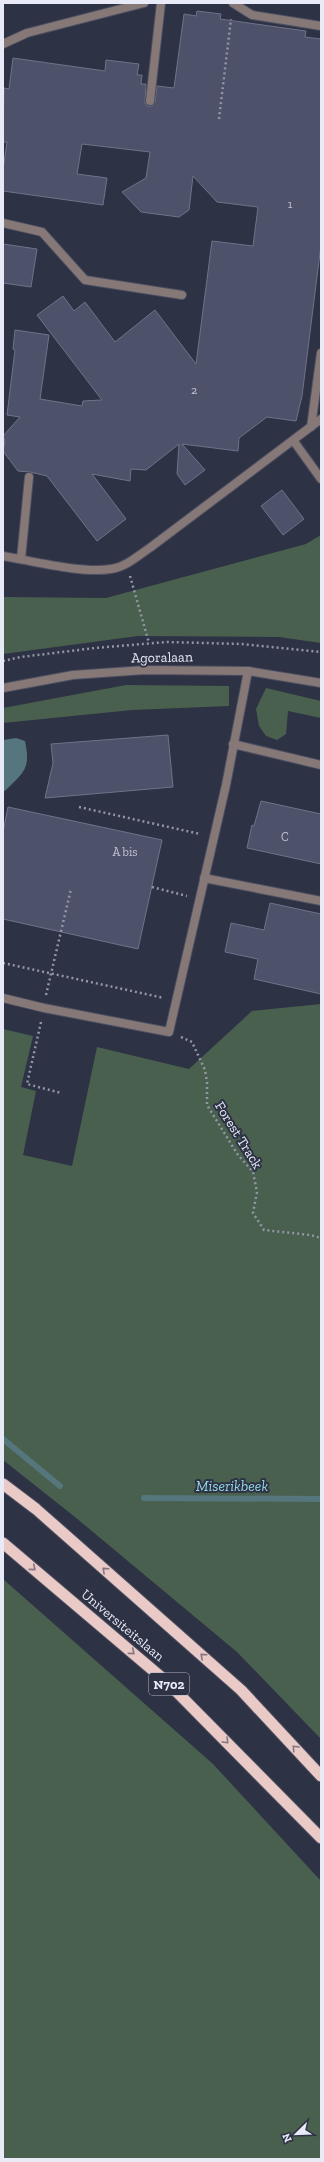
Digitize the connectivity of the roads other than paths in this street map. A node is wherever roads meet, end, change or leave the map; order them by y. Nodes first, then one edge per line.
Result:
1 (144, 3) edge
2 (161, 3) edge
3 (233, 3) edge
4 (321, 26) edge
5 (3, 44) edge
6 (150, 101) dead end
7 (3, 223) edge
8 (182, 295) dead end
9 (321, 353) edge
10 (321, 419) edge
11 (311, 427) junction
12 (293, 440) junction
13 (29, 477) dead end
14 (321, 478) edge
15 (3, 556) edge
16 (21, 559) junction
17 (248, 671) junction
18 (321, 683) edge
19 (3, 688) edge
20 (233, 744) junction
21 (321, 765) edge
22 (204, 878) junction
23 (321, 901) edge
24 (3, 998) edge
25 (3, 1484) edge
26 (3, 1543) edge
27 (321, 1776) edge
28 (321, 1838) edge

1 - 5 street
2 - 6 street
3 - 4 street
7 - 8 street
9 - 11 street
10 - 11 street
11 - 12 street
12 - 14 street
12 - 16 street
13 - 16 street
15 - 16 street
17 - 18 street, Agoralaan
17 - 19 street, Agoralaan
17 - 20 street
20 - 21 street
20 - 22 street
22 - 23 street
22 - 24 street
27 -> 25 highway, Universiteitslaan
26 -> 28 highway, Universiteitslaan / N702

